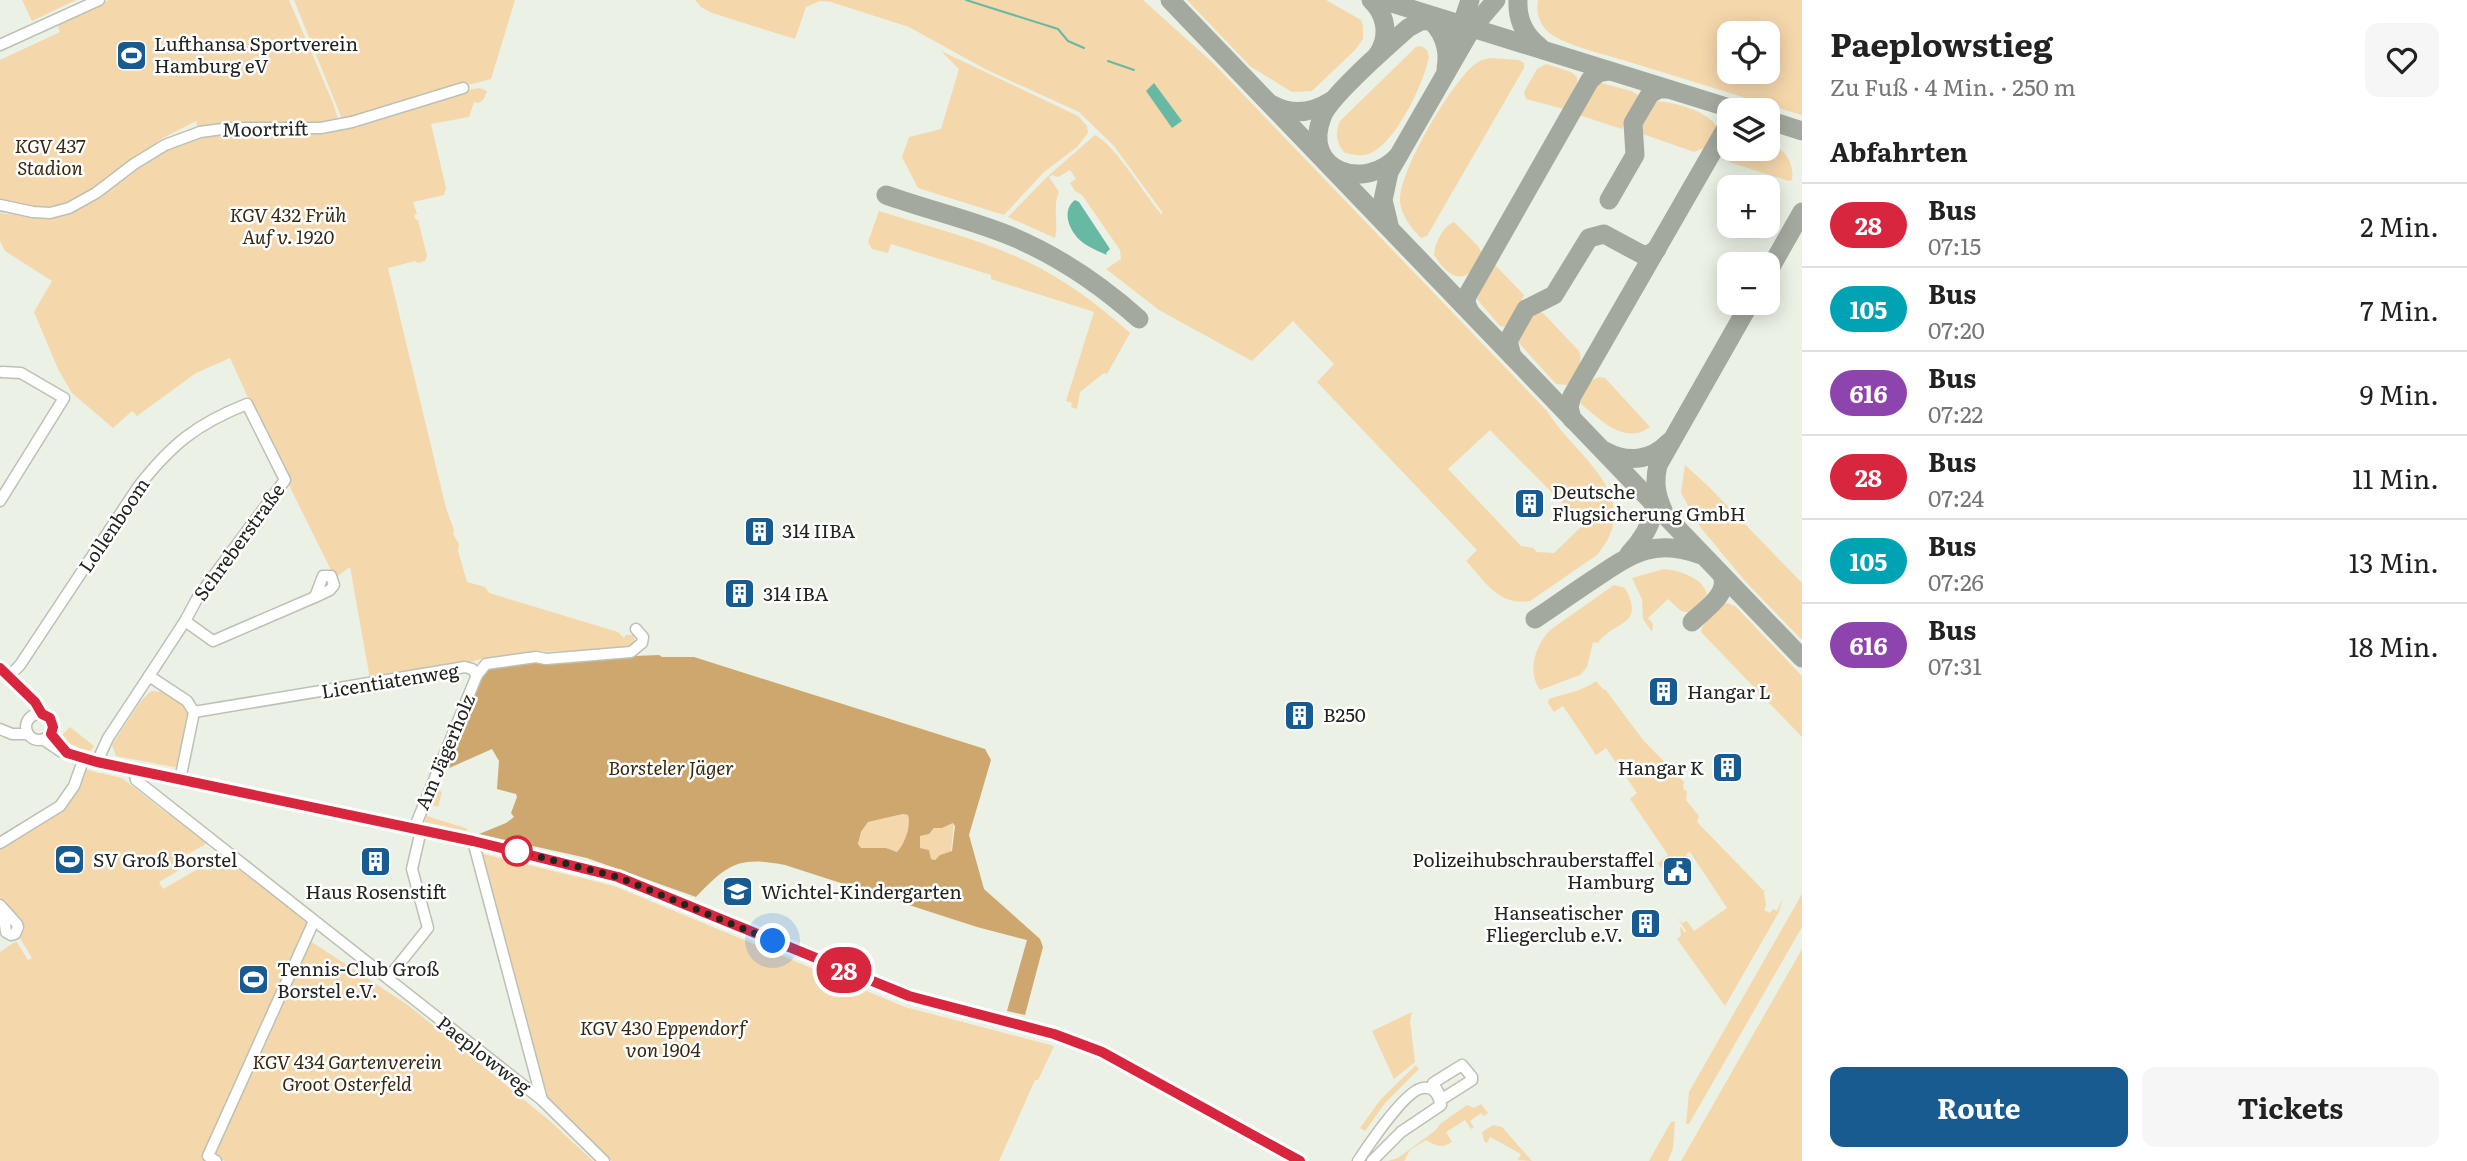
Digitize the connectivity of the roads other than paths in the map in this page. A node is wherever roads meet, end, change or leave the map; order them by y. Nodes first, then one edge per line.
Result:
1 (99, 0) edge
2 (0, 45) edge
3 (463, 88) dead end
4 (0, 205) edge
5 (1, 373) edge
6 (247, 404) joint
7 (0, 501) edge
8 (315, 597) dead end
9 (185, 621) junction
10 (636, 629) dead end
11 (0, 668) edge
12 (149, 676) junction
13 (477, 676) junction
14 (8, 677) junction
15 (194, 712) junction
16 (32, 722) junction
17 (1, 729) edge
18 (47, 737) junction
19 (84, 758) junction
20 (97, 762) junction
21 (134, 770) junction
22 (180, 779) junction
23 (417, 829) junction
24 (473, 841) junction
25 (0, 843) edge
26 (314, 922) junction
27 (388, 978) junction
28 (542, 1100) junction
29 (216, 1161) edge
30 (604, 1161) edge
31 (1300, 1161) edge
32 (1359, 1161) edge
33 (1372, 1161) edge

1 - 2 street
3 - 4 street, Moortrift
5 - 7 street
6 - 9 street, Schreberstraße
6 - 14 street, Lollenboom
8 - 9 street
9 - 12 street, Schreberstraße
10 - 13 street, Licentiatenweg
11 - 14 street
12 - 15 street
12 - 20 street, Schreberstraße
13 - 15 street, Licentiatenweg
13 - 23 street, Am Jägerholz
14 - 16 street
15 - 22 street
16 - 17 street
16 - 18 street
16 - 18 street
18 - 19 street
19 - 20 street
19 - 25 street
20 - 21 street
21 - 22 street
21 - 26 street, Paeplowweg
22 - 23 street
23 - 24 street
23 - 27 street, Am Jägerholz
24 - 28 street
24 - 31 street
26 - 27 street, Paeplowweg
26 - 29 street
27 - 28 street, Paeplowweg
28 - 30 street, Paeplowweg
32 - 33 street

